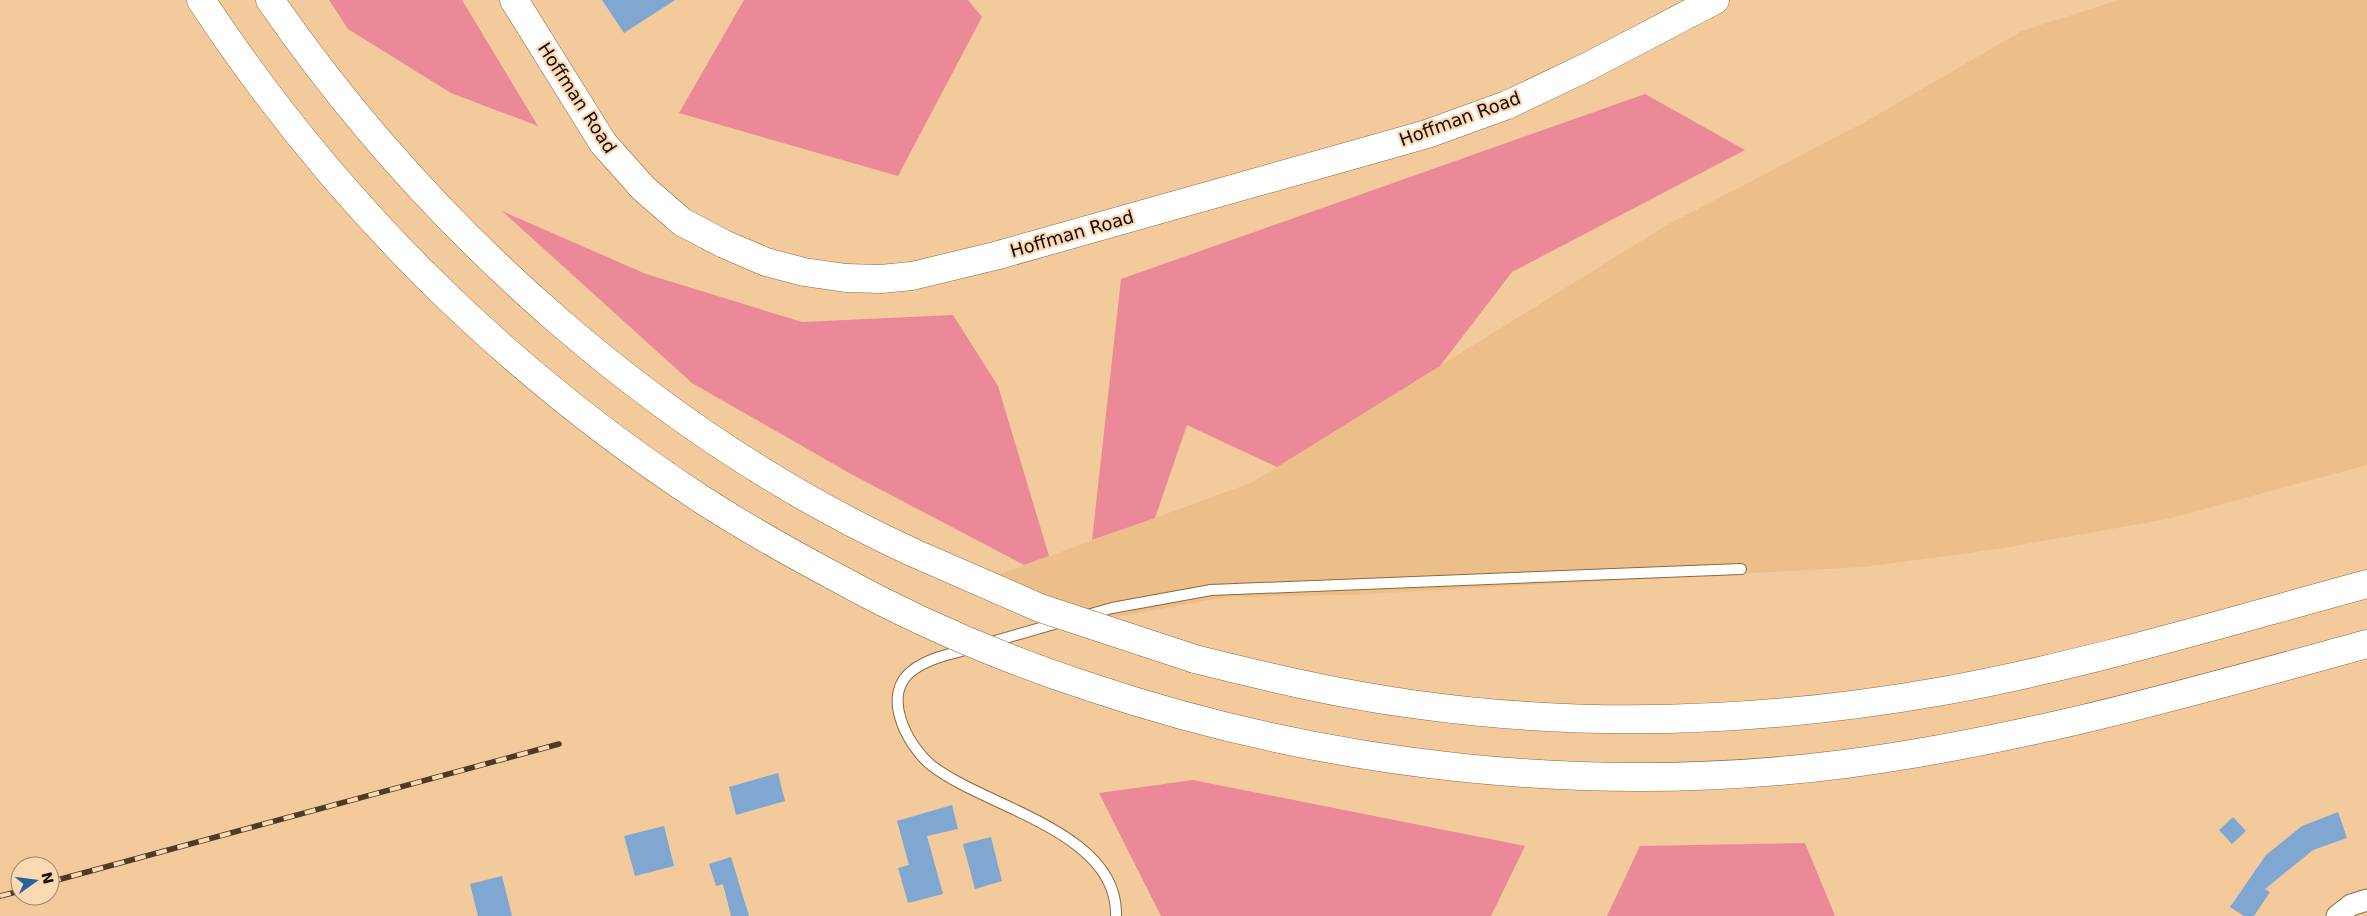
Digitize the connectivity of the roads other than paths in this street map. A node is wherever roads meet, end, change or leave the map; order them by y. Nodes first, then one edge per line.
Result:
1 (201, 0) edge
2 (270, 0) edge
3 (514, 0) edge
4 (1716, 0) edge
5 (1741, 569) dead end
6 (2367, 584) edge
7 (2367, 644) edge
8 (2367, 900) edge
9 (1116, 916) edge
10 (2337, 916) edge

1 - 7 main road, bridge
2 - 6 main road, bridge
3 - 4 main road, Hoffman Road
5 - 9 lane
8 - 10 street

